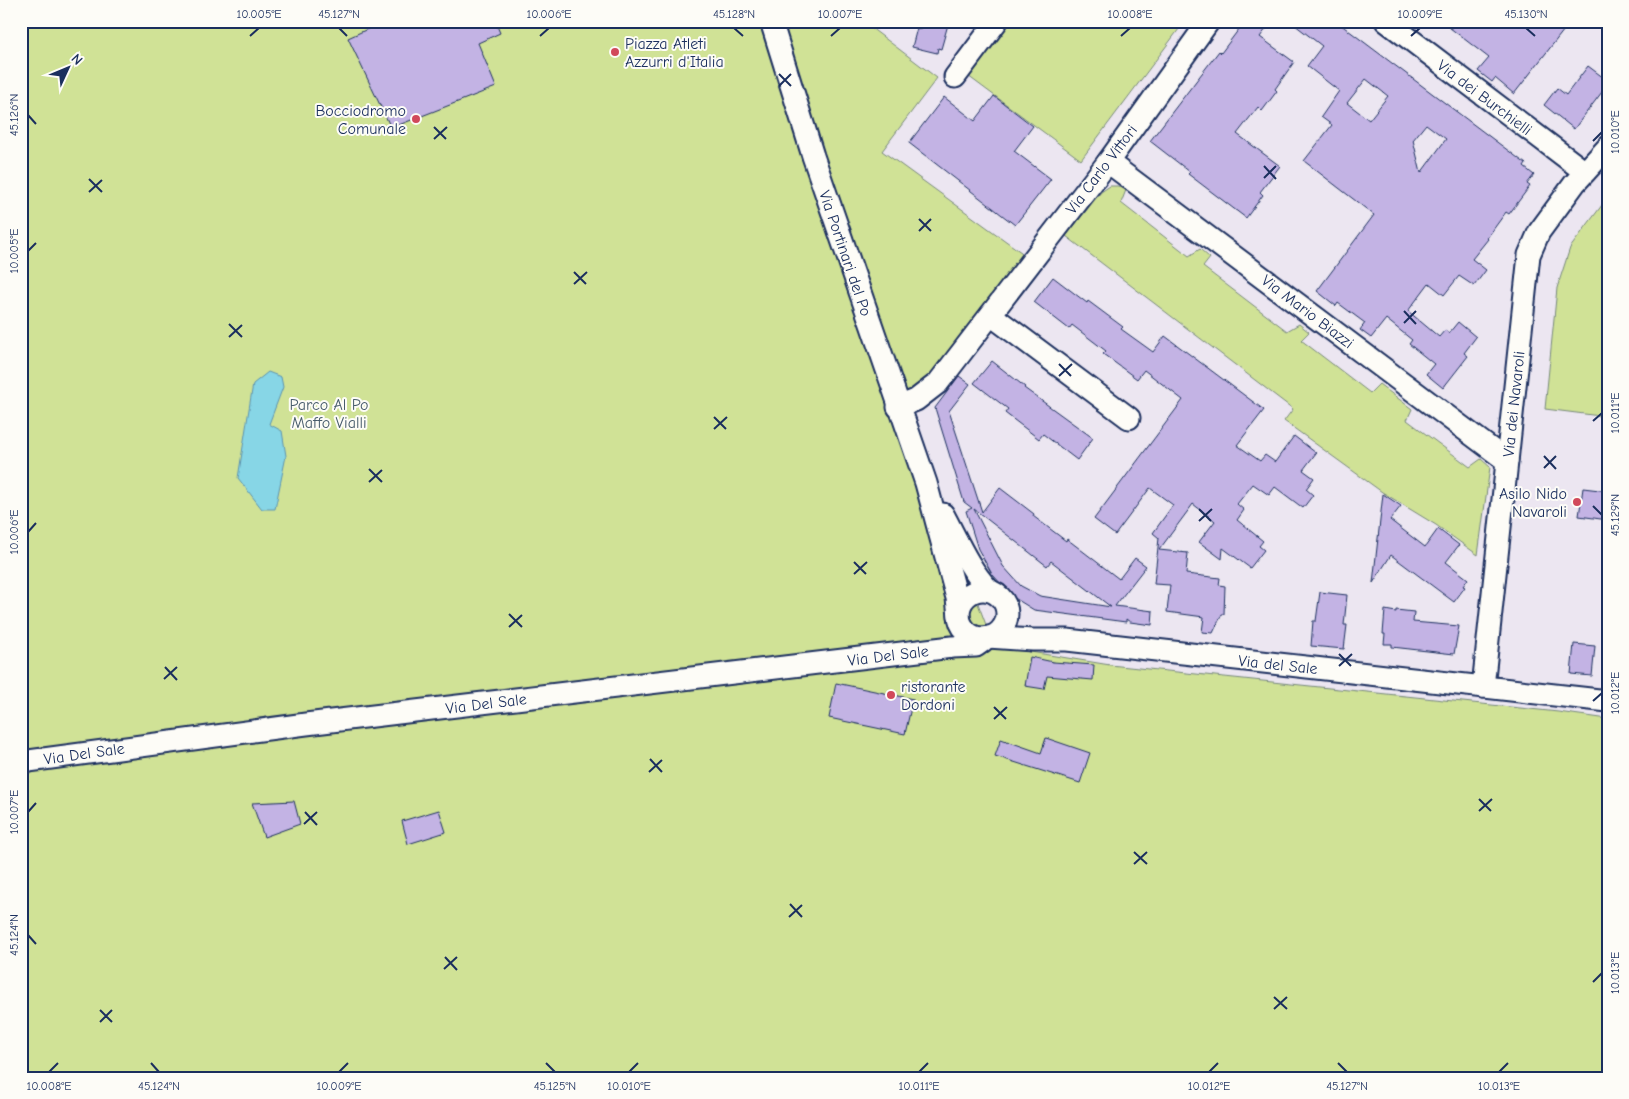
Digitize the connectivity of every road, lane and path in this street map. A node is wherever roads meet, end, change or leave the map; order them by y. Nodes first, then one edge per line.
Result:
1 (771, 21) edge
2 (997, 21) edge
3 (1209, 21) edge
4 (1386, 21) edge
5 (955, 77) dead end
6 (1608, 147) edge
7 (1108, 162) junction
8 (1585, 172) junction
9 (991, 315) junction
10 (898, 407) junction
11 (1129, 418) dead end
12 (1507, 461) junction
13 (926, 483) junction
14 (989, 590) junction
15 (1007, 608) junction
16 (973, 630) junction
17 (1067, 640) junction
18 (952, 647) joint
19 (1483, 687) junction
20 (1608, 700) edge
21 (21, 762) edge

1 - 10 street, Via Portinari del Po
2 - 5 street
3 - 7 street, Via Carlo Vittori
4 - 8 street, Via dei Burchielli
6 - 8 street, Via dei Navaroli
7 - 9 street, Via Carlo Vittori
7 - 12 street, Via Mario Biazzi
8 - 12 street, Via dei Navaroli
9 - 10 street, Via Carlo Vittori
9 - 11 street
10 - 13 street, Via Portinari del Po
12 - 19 street, Via dei Navaroli
13 - 14 street, Via Portinari del Po
13 - 16 street, Via Portinari del Po
14 - 15 street, Via del Sale
14 - 16 street, Via del Sale
15 - 16 street, Via del Sale
15 - 17 street, Via del Sale
16 - 17 street, Via del Sale
16 - 18 street, Via del Sale
17 - 19 street, Via del Sale
18 - 21 street, Via Del Sale
19 - 20 street, Via del Sale

